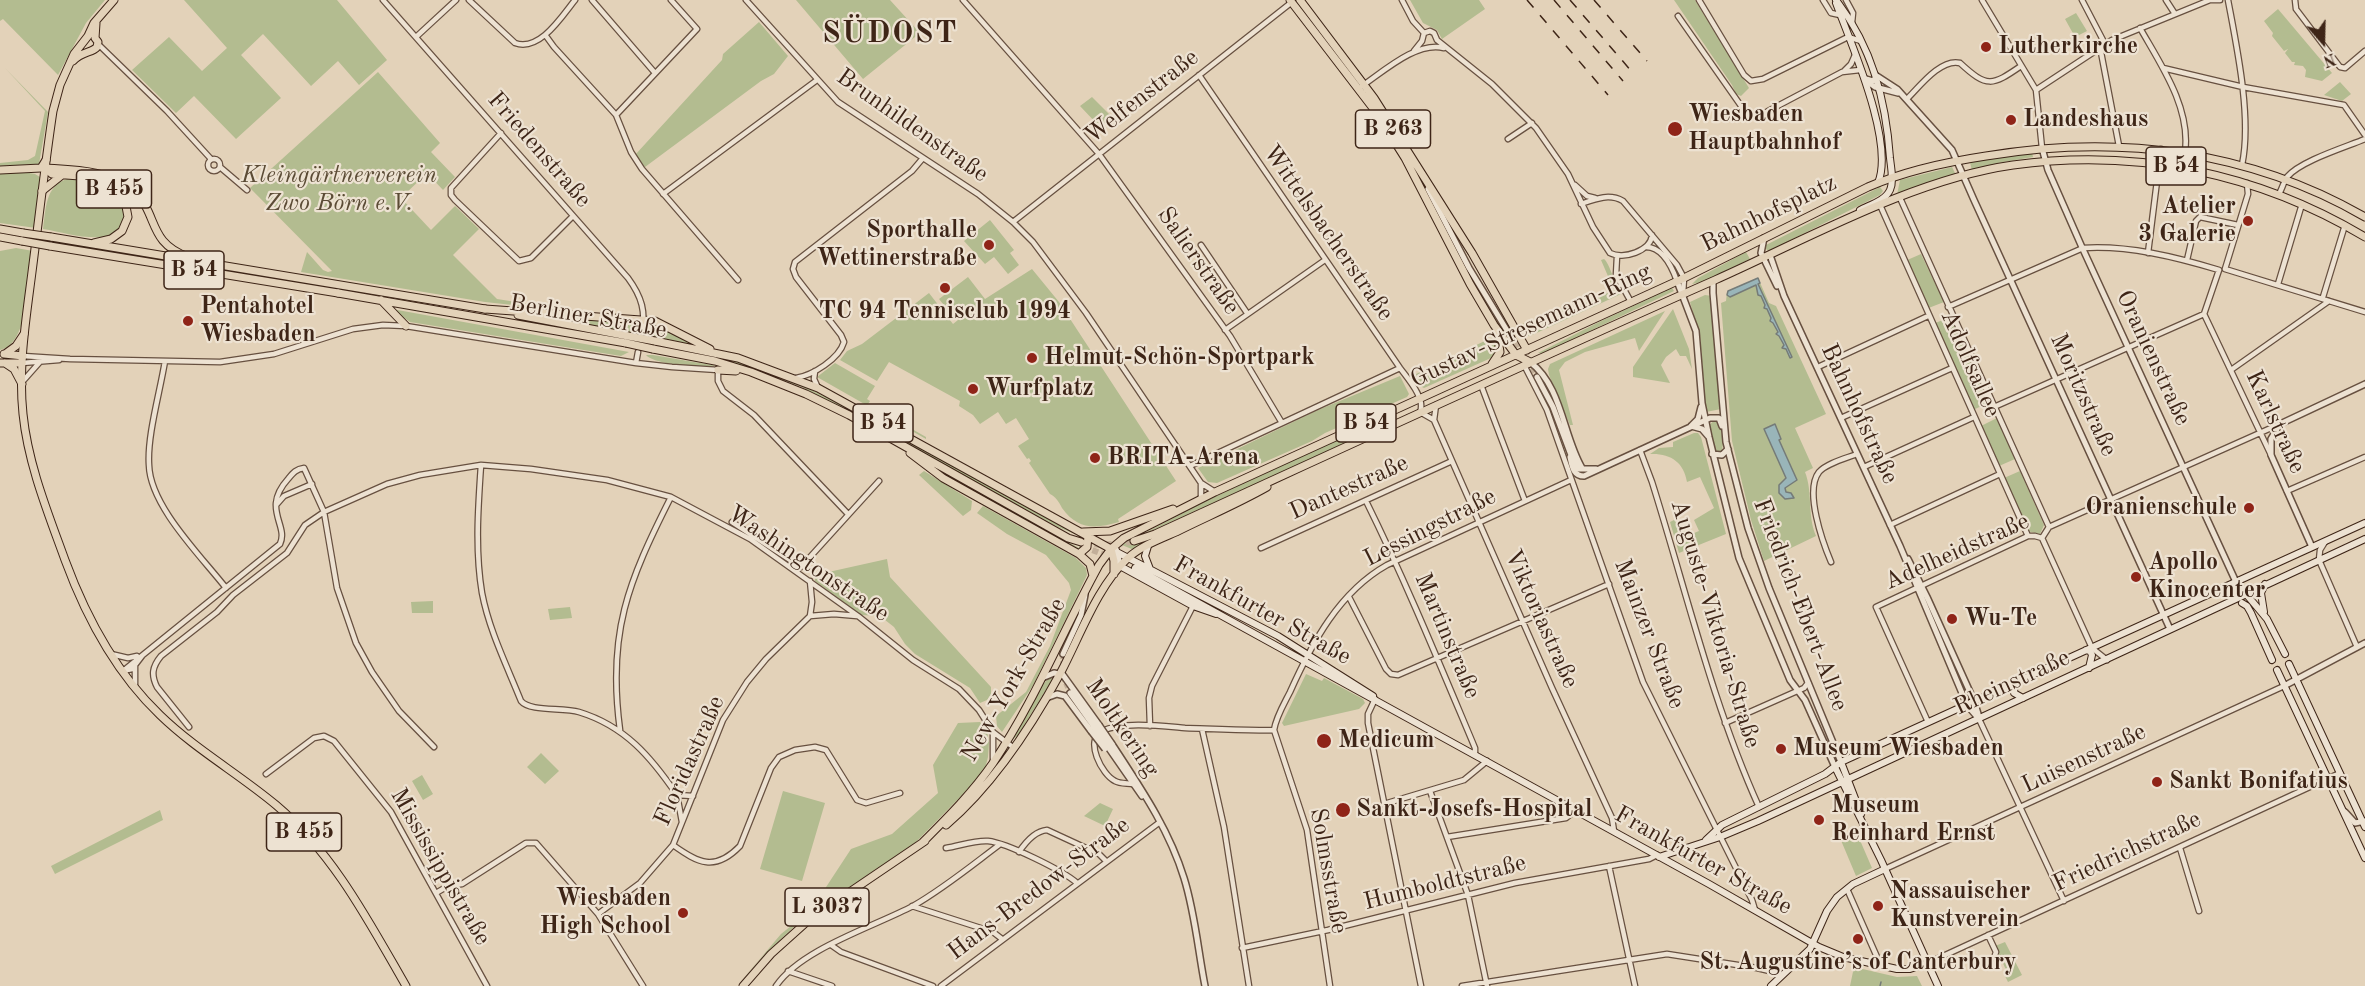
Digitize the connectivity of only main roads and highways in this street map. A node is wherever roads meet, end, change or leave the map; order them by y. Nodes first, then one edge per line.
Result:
1 (114, 0) edge
2 (1300, 0) edge
3 (1835, 0) edge
4 (1292, 1) edge
5 (1362, 87) junction
6 (46, 164) junction
7 (0, 170) edge
8 (62, 175) junction
9 (1891, 178) junction
10 (1878, 183) junction
11 (42, 191) junction
12 (2365, 218) edge
13 (1839, 224) junction
14 (0, 229) edge
15 (0, 237) edge
16 (22, 237) junction
17 (2365, 237) edge
18 (13, 239) junction
19 (50, 242) junction
20 (0, 244) edge
21 (88, 244) junction
22 (208, 263) junction
23 (1681, 279) joint
24 (1683, 294) joint
25 (381, 300) junction
26 (485, 309) junction
27 (1494, 325) junction
28 (406, 326) road end
29 (24, 334) junction
30 (627, 340) junction
31 (654, 345) junction
32 (1527, 350) junction
33 (716, 352) junction
34 (1513, 352) junction
35 (2, 354) edge
36 (23, 359) junction
37 (3, 363) edge
38 (1527, 363) junction
39 (1489, 367) junction
40 (718, 370) road end
41 (751, 372) junction
42 (22, 384) junction
43 (1347, 432) junction
44 (896, 442) junction
45 (1353, 443) junction
46 (1300, 468) junction
47 (1200, 499) junction
48 (2365, 523) edge
49 (1078, 531) junction
50 (1088, 536) junction
51 (2365, 539) edge
52 (1134, 542) tunnel mouth
53 (1081, 544) tunnel mouth
54 (1148, 546) junction
55 (1115, 548) junction
56 (1079, 554) junction
57 (1128, 558) junction
58 (1120, 566) junction
59 (1135, 568) dead end
60 (1150, 569) junction
61 (1113, 574) junction
62 (1093, 576) junction
63 (2236, 582) junction
64 (2265, 584) junction
65 (2246, 592) junction
66 (2228, 602) junction
67 (2242, 603) junction
68 (2257, 605) junction
69 (1223, 615) junction
70 (2265, 615) junction
71 (2088, 649) junction
72 (2285, 654) dead end
73 (2272, 660) dead end
74 (2289, 664) dead end
75 (2089, 668) junction
76 (2277, 670) dead end
77 (2015, 683) junction
78 (1375, 699) junction
79 (2023, 699) junction
80 (1841, 762) junction
81 (1835, 767) junction
82 (2340, 773) junction
83 (1844, 781) junction
84 (2334, 790) junction
85 (1778, 797) junction
86 (1784, 809) junction
87 (2364, 824) edge
88 (923, 842) junction
89 (1703, 842) junction
90 (1684, 850) junction
91 (1658, 856) junction
92 (2365, 858) edge
93 (1669, 862) junction
94 (1885, 869) junction
95 (1813, 944) junction
96 (1928, 963) junction
97 (406, 986) edge
98 (743, 986) edge
99 (1772, 986) edge
100 (1938, 986) edge

1 - 6 main road, B 455
2 - 5 main road
3 - 9 main road
3 - 10 main road
4 - 5 main road, B 263
5 - 27 main road, B 263
5 - 32 main road, B 263
6 - 7 main road
6 - 8 main road
6 - 11 main road, B 455
6 - 22 main road
8 - 11 main road, B 455
8 - 21 main road, B 455
9 - 10 main road, B 54
9 - 12 main road, B 54
9 - 13 main road
10 - 23 main road, Bahnhofsplatz / B 54
11 - 29 main road, B 455
13 - 17 main road, B 54
13 - 24 main road, Bahnhofsplatz / B 54
14 - 16 main road, B 455
15 - 18 main road
16 - 18 main road
16 - 19 main road, B 455, bridge
18 - 20 main road
19 - 21 main road, B 455
19 - 25 main road, Berliner Straße / B 54
21 - 22 main road, B 54
22 - 26 main road, Berliner Straße / B 54
23 - 32 main road, Gustav-Stresemann-Ring / B 54
24 - 38 main road, Gustav-Stresemann-Ring / B 54
25 - 28 main road
25 - 30 main road, Berliner Straße / B 54
26 - 30 main road, Berliner Straße / B 54
26 - 33 main road
27 - 34 main road
27 - 39 main road
29 - 35 main road
29 - 36 main road, B 455
30 - 31 main road, Berliner Straße / B 54, bridge
31 - 33 main road, Berliner Straße / B 54
31 - 41 main road, Berliner Straße / B 54
32 - 34 main road, Gustav-Stresemann-Ring / B 54
32 - 38 main road
33 - 49 main road, Berliner Straße / B 54
34 - 38 main road
34 - 39 main road, Gustav-Stresemann-Ring / B 54
35 - 36 main road
36 - 37 main road
36 - 42 main road, B 455
37 - 42 main road
38 - 45 main road, Gustav-Stresemann-Ring / B 54
39 - 43 main road, Gustav-Stresemann-Ring / B 54
40 - 41 main road
41 - 44 main road, Berliner Straße / B 54
42 - 97 main road, B 455
43 - 45 main road
43 - 47 main road, Gustav-Stresemann-Ring / B 54
44 - 53 main road, Berliner Straße / B 54
44 - 56 main road
45 - 46 main road, Gustav-Stresemann-Ring / B 54
46 - 52 main road, Gustav-Stresemann-Ring / B 54
46 - 54 main road, Gustav-Stresemann-Ring
47 - 49 main road, B 54
47 - 55 main road, Gustav-Stresemann-Ring
48 - 63 main road, Rheinstraße
49 - 50 main road, Berliner Straße
50 - 55 main road, Berliner Straße
50 - 56 main road
51 - 64 main road, Rheinstraße
54 - 57 main road, Gustav-Stresemann-Ring
54 - 60 main road
55 - 57 main road, Frankfurter Straße
55 - 58 main road
55 - 61 main road
55 - 62 main road, New-York-Straße / L 3037
56 - 62 main road
57 - 58 main road, Gustav-Stresemann-Ring
57 - 60 main road, Frankfurter Straße
58 - 61 main road, New-York-Straße / L 3037
58 - 69 main road
59 - 69 main road, Frankfurter Straße
60 - 78 main road, Frankfurter Straße
61 - 88 main road, New-York-Straße / L 3037
62 - 88 main road, New-York-Straße / L 3037
63 - 65 main road
63 - 71 main road, Rheinstraße
64 - 65 main road, Rheinstraße
64 - 70 main road
65 - 66 main road, Rheinstraße
65 - 68 main road
66 - 67 main road
66 - 75 main road, Rheinstraße
67 - 68 main road
67 - 73 main road
68 - 70 main road
69 - 78 main road, Frankfurter Straße
70 - 72 main road
71 - 75 main road
71 - 77 main road, Rheinstraße
74 - 82 main road
75 - 79 main road, Rheinstraße
76 - 84 main road
77 - 79 main road
77 - 80 main road, Rheinstraße
78 - 91 main road, Frankfurter Straße
79 - 83 main road, Rheinstraße
80 - 81 main road, Rheinstraße
80 - 83 main road
81 - 83 main road
81 - 85 main road, Rheinstraße
82 - 84 main road
82 - 87 main road
83 - 86 main road, Rheinstraße
83 - 94 main road
84 - 92 main road
85 - 86 main road
85 - 89 main road, Rheinstraße
86 - 89 main road, Rheinstraße
88 - 98 main road, New-York-Straße / L 3037
89 - 90 main road, Rheinstraße
90 - 91 main road
90 - 93 main road
91 - 93 main road, Frankfurter Straße
93 - 95 main road, Frankfurter Straße
94 - 95 main road
94 - 96 main road
95 - 96 main road, Frankfurter Straße
95 - 99 main road
96 - 100 main road

